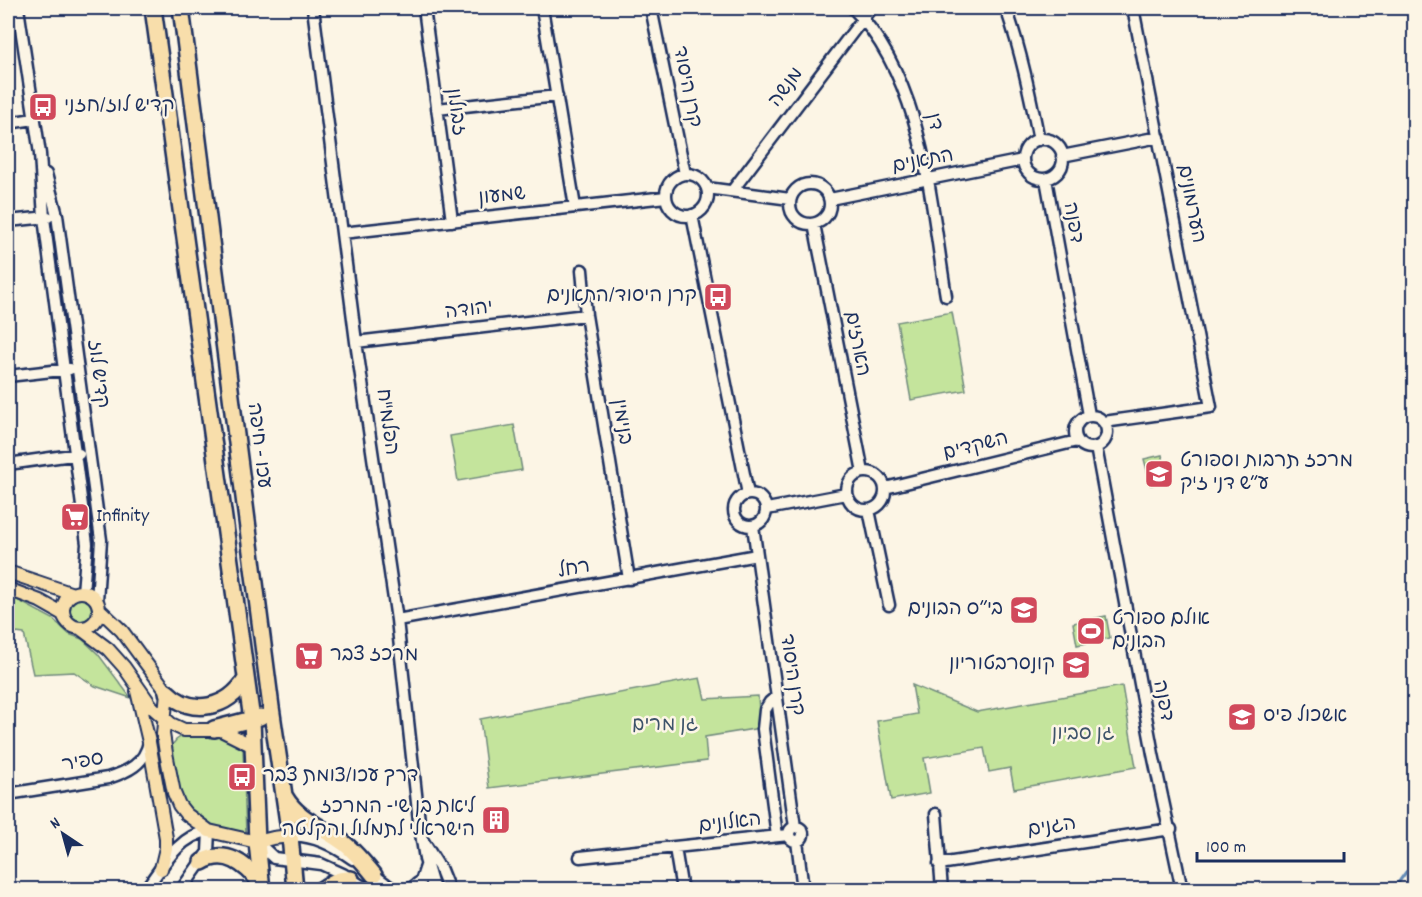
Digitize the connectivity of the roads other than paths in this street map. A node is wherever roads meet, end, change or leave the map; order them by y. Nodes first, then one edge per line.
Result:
1 (18, 8) edge
2 (153, 8) edge
3 (181, 8) edge
4 (313, 8) edge
5 (424, 8) edge
6 (542, 8) edge
7 (651, 8) edge
8 (853, 8) edge
9 (871, 8) edge
10 (1006, 8) edge
11 (1133, 8) edge
12 (863, 18) junction
13 (556, 96) junction
14 (437, 109) junction
15 (34, 119) junction
16 (8, 123) edge
17 (1159, 137) junction
18 (1039, 140) junction
19 (40, 154) junction
20 (1062, 156) junction
21 (1023, 160) junction
22 (685, 174) junction
23 (1046, 179) junction
24 (927, 180) junction
25 (707, 188) junction
26 (732, 191) junction
27 (666, 197) junction
28 (790, 199) junction
29 (830, 199) junction
30 (575, 207) junction
31 (57, 215) junction
32 (692, 215) junction
33 (44, 218) junction
34 (8, 221) edge
35 (452, 221) junction
36 (814, 224) junction
37 (342, 233) junction
38 (582, 270) dead end
39 (946, 296) dead end
40 (586, 315) junction
41 (357, 342) junction
42 (78, 367) junction
43 (64, 369) junction
44 (8, 376) edge
45 (1089, 415) junction
46 (1104, 422) junction
47 (1077, 441) junction
48 (1096, 447) junction
49 (88, 453) junction
50 (75, 454) junction
51 (8, 464) edge
52 (863, 472) junction
53 (885, 488) junction
54 (748, 494) junction
55 (846, 494) junction
56 (767, 509) junction
57 (868, 510) junction
58 (753, 526) junction
59 (757, 555) junction
60 (8, 572) edge
61 (629, 579) junction
62 (8, 589) edge
63 (78, 593) junction
64 (98, 605) junction
65 (889, 605) dead end
66 (63, 614) junction
67 (397, 620) junction
68 (80, 628) junction
69 (132, 679) junction
70 (246, 679) junction
71 (167, 692) junction
72 (776, 697) junction
73 (271, 707) junction
74 (164, 719) junction
75 (252, 720) junction
76 (214, 729) junction
77 (184, 730) junction
78 (149, 742) junction
79 (253, 746) junction
80 (166, 753) junction
81 (8, 794) edge
82 (284, 795) junction
83 (936, 814) dead end
84 (1171, 829) junction
85 (209, 831) junction
86 (794, 834) junction
87 (290, 836) junction
88 (777, 836) junction
89 (423, 841) junction
90 (257, 842) junction
91 (675, 848) junction
92 (580, 857) dead end
93 (292, 860) junction
94 (202, 862) junction
95 (939, 864) junction
96 (426, 866) junction
97 (161, 869) junction
98 (351, 879) junction
99 (371, 882) edge
100 (261, 886) edge
101 (145, 890) edge
102 (181, 890) edge
103 (295, 890) edge
104 (321, 890) edge
105 (394, 890) edge
106 (409, 890) edge
107 (434, 890) edge
108 (450, 890) edge
109 (682, 890) edge
110 (803, 890) edge
111 (942, 890) edge
112 (1182, 890) edge

1 - 15 street, קדיש לוז
2 - 70 highway
3 - 73 highway, עכו - חיפה
4 - 37 street, הפלמ"ח
5 - 14 street, זבולון
6 - 13 street
7 - 22 street, קרן היסוד
8 - 12 street, דן
9 - 12 street, מנשה
10 - 18 street
11 - 17 street, הערמונים
12 - 24 street, דן
12 - 26 street, מנשה
13 - 14 street
13 - 30 street
14 - 35 street, זבולון
15 - 16 street
15 - 19 street, קדיש לוז
17 - 20 street
17 - 46 street, הערמונים
18 - 20 street
18 - 21 street
19 - 31 street, קדיש לוז
19 - 33 street, קדיש לוז
20 - 23 street
21 - 23 street
21 - 24 street, התאנים
22 - 25 street
22 - 27 street
23 - 45 street, דפנה
24 - 29 street, התאנים
24 - 39 street, דן
25 - 26 street
25 - 32 street
26 - 28 street
27 - 30 street, שמעון
27 - 32 street
28 - 29 street
28 - 36 street
29 - 36 street
30 - 35 street, שמעון
31 - 33 street
31 - 42 street, קדיש לוז
32 - 54 street
33 - 34 street
33 - 43 street, קדיש לוז
35 - 37 street, שמעון
36 - 52 street, הארזים
37 - 41 street, הפלמ"ח
38 - 40 street, בנימין
40 - 41 street, יהודה
40 - 61 street, בנימין
41 - 67 street, הפלמ"ח
42 - 43 street
42 - 49 street, קדיש לוז
43 - 44 street
43 - 50 street, קדיש לוז
45 - 46 street
45 - 47 street
46 - 48 street
47 - 48 street
47 - 53 street, השקדים
48 - 84 street, דפנה
49 - 50 street
49 - 64 street, קדיש לוז
50 - 51 street
50 - 63 street, קדיש לוז
52 - 53 street
52 - 55 street
53 - 57 street
54 - 56 street
54 - 58 street
55 - 56 street
55 - 57 street
56 - 58 street
57 - 65 street
58 - 59 street, קרן היסוד
59 - 61 street, רחל
59 - 72 street, קרן היסוד
60 - 63 main road
61 - 67 street, רחל
62 - 66 main road
63 - 64 main road
63 - 66 main road
64 - 68 main road
64 - 71 main road
66 - 68 main road
67 - 89 street, הפלמ"ח
68 - 69 main road
69 - 74 main road
69 - 78 main road
70 - 71 highway
70 - 75 highway
71 - 74 main road
72 - 86 street, קרן היסוד
72 - 88 street
73 - 75 highway
73 - 82 highway, עכו - חיפה
74 - 77 main road
74 - 80 main road
75 - 76 highway
75 - 79 highway
76 - 77 main road
76 - 79 main road
77 - 80 main road
78 - 81 street, ספיר
78 - 97 main road
79 - 90 highway
80 - 85 main road
82 - 87 highway, עכו - חיפה
82 - 99 highway
83 - 95 street
84 - 95 street, הגנים
84 - 112 street, דפנה
85 - 90 main road
85 - 94 street
85 - 97 street
86 - 88 street, האלונים
86 - 110 street, קרן היסוד
87 - 90 main road
87 - 93 highway, עכו - חיפה
87 - 99 street
88 - 91 street, האלונים
89 - 96 street, הפלמ"ח
89 - 108 street, הפלמ"ח
90 - 93 street
90 - 100 highway
91 - 92 street, האלונים
91 - 109 street
93 - 98 street
93 - 103 highway, עכו - חיפה
94 - 100 highway
94 - 102 street
95 - 111 street
96 - 106 street
96 - 107 street, הפלמ"ח
97 - 101 street
98 - 99 street
98 - 104 highway
99 - 105 street

